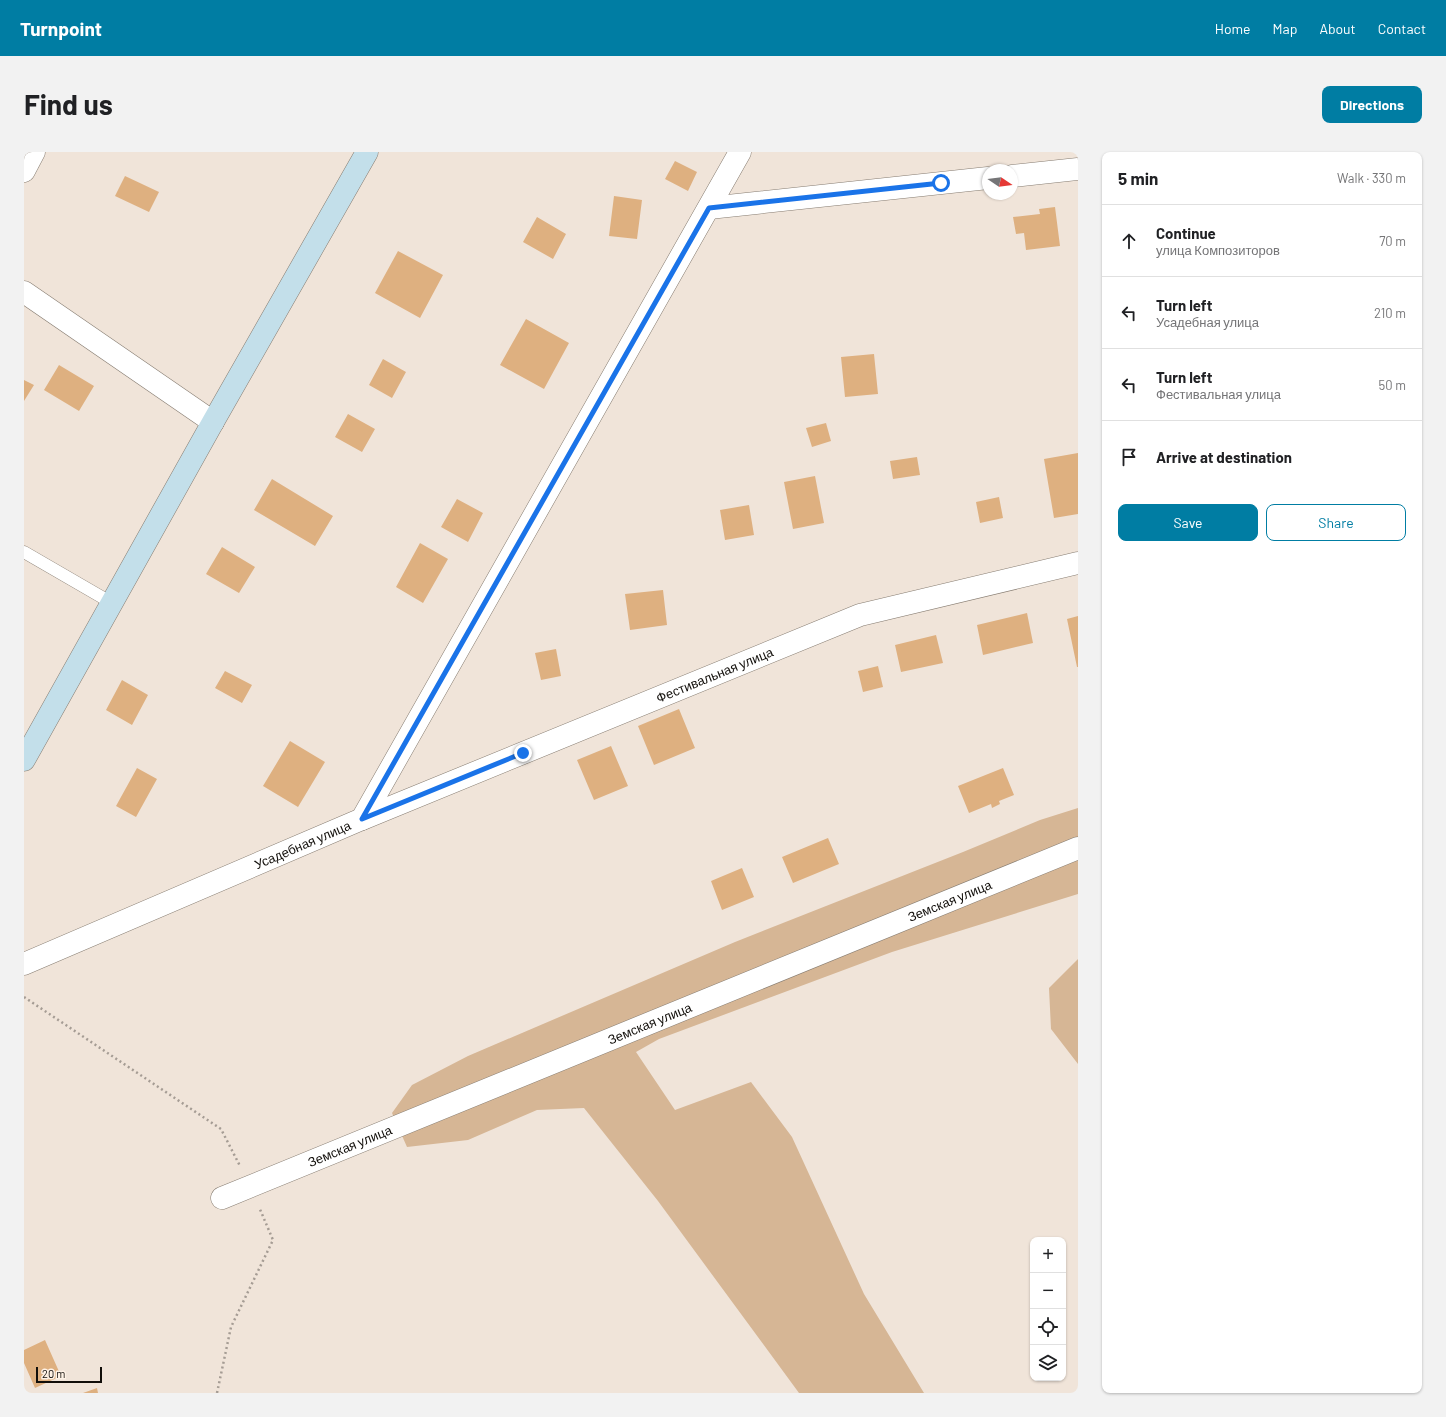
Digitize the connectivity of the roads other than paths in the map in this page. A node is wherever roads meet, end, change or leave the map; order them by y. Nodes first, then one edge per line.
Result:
1 (34, 152) edge
2 (367, 152) edge
3 (740, 152) edge
4 (1078, 169) edge
5 (24, 171) edge
6 (1018, 175) edge
7 (982, 179) edge
8 (709, 208) junction
9 (24, 292) edge
10 (213, 422) junction
11 (24, 552) edge
12 (1078, 563) edge
13 (112, 603) junction
14 (24, 760) edge
15 (362, 819) junction
16 (1078, 848) edge
17 (24, 964) edge
18 (222, 1198) dead end

1 - 5 street
2 - 10 street
3 - 8 street, Усадебная улица
4 - 6 street
7 - 8 street
8 - 15 street, Усадебная улица
9 - 10 street
10 - 13 street
11 - 13 lane
12 - 15 street, Фестивальная улица
13 - 14 street
15 - 17 street, Усадебная улица
16 - 18 street, Земская улица

